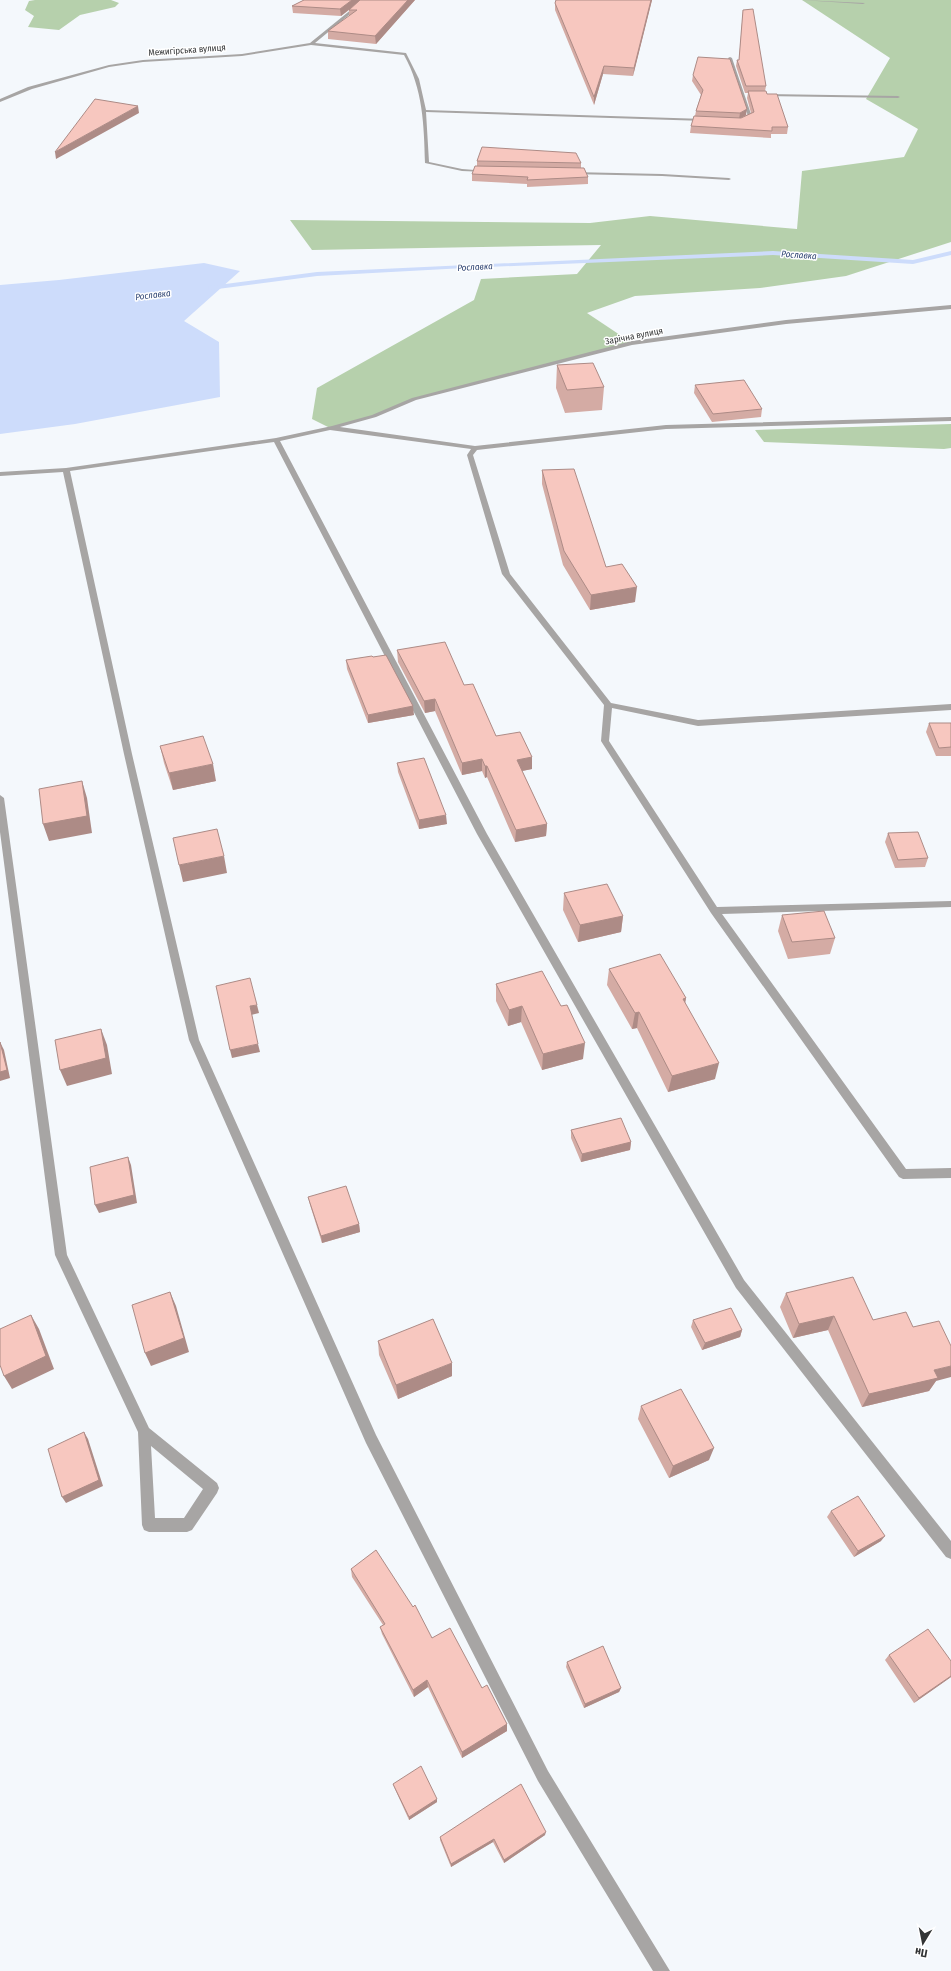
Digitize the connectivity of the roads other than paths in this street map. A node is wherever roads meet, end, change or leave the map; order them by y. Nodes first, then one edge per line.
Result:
1 (365, 0) edge
2 (804, 0) edge
3 (863, 3) dead end
4 (310, 44) junction
5 (730, 58) edge
6 (742, 95) junction
7 (750, 95) edge
8 (758, 95) edge
9 (898, 97) dead end
10 (0, 101) edge
11 (424, 112) junction
12 (708, 120) edge
13 (732, 121) edge
14 (494, 171) edge
15 (566, 172) edge
16 (729, 179) dead end
17 (951, 307) edge
18 (951, 419) edge
19 (330, 428) junction
20 (276, 440) junction
21 (475, 448) junction
22 (66, 470) junction
23 (0, 474) edge
24 (608, 705) junction
25 (951, 707) edge
26 (0, 798) edge
27 (951, 904) edge
28 (714, 911) junction
29 (951, 1173) edge
30 (144, 1432) junction
31 (951, 1552) edge
32 (662, 1971) edge

1 - 4 street, Межигірська вулиця
2 - 3 street
4 - 10 street, Межигірська вулиця
4 - 11 street
5 - 6 street
6 - 7 street
6 - 13 street
8 - 9 street
11 - 12 street
11 - 14 street
15 - 16 street
17 - 19 street, Зарічна вулиця
18 - 21 street
19 - 20 street, Зарічна вулиця
19 - 21 street
20 - 22 street, Зарічна вулиця
20 - 31 street
21 - 24 street
22 - 23 street, Зарічна вулиця
22 - 32 street
24 - 25 street
24 - 28 street
26 - 30 street
27 - 28 street
28 - 29 street
30 - 30 street

